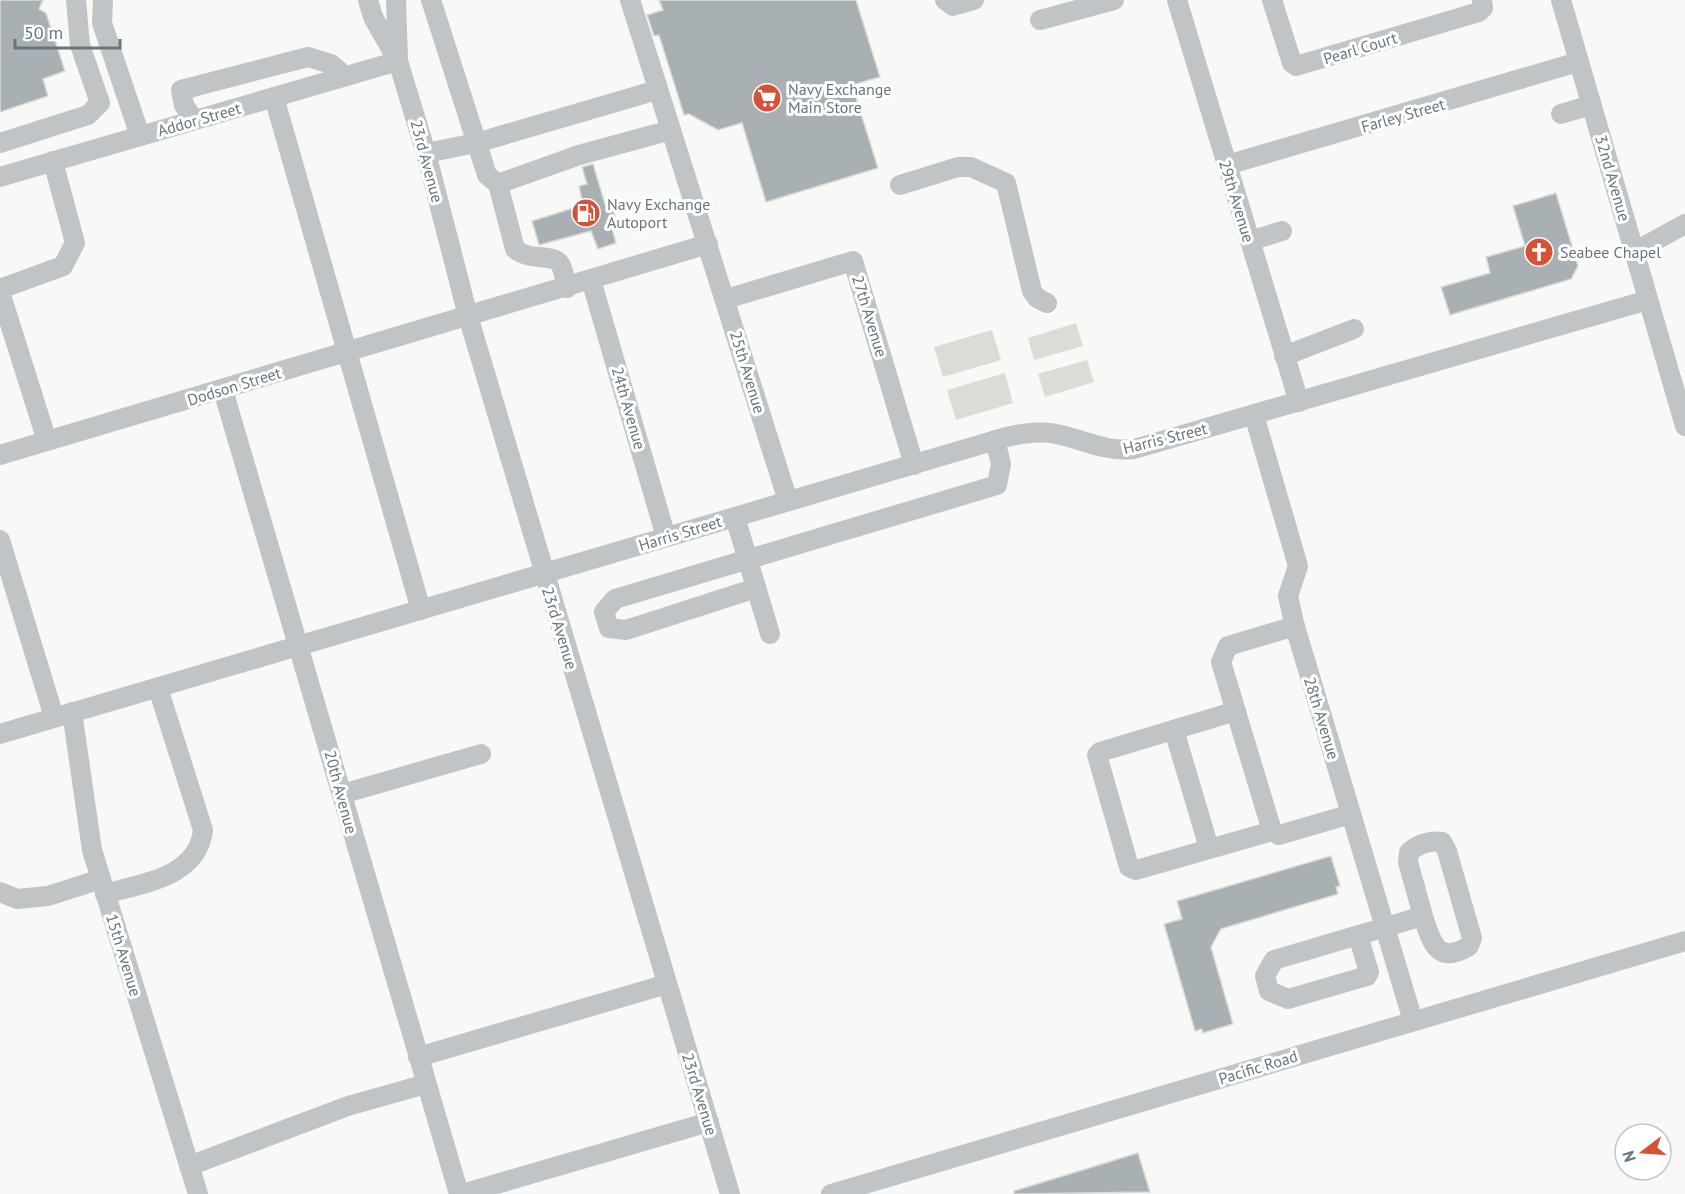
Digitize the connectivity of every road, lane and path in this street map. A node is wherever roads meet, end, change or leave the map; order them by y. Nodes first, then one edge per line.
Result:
1 (76, 0) edge
2 (103, 0) edge
3 (368, 0) edge
4 (396, 0) edge
5 (431, 0) edge
6 (630, 0) edge
7 (974, 0) edge
8 (1114, 0) edge
9 (1177, 0) edge
10 (1272, 0) edge
11 (1482, 0) edge
12 (1561, 0) edge
13 (949, 3) edge
14 (1040, 20) dead end
15 (398, 61) junction
16 (1578, 62) junction
17 (345, 76) junction
18 (657, 90) junction
19 (274, 97) junction
20 (1591, 105) junction
21 (1561, 114) dead end
22 (194, 120) junction
23 (671, 130) junction
24 (140, 136) junction
25 (0, 143) edge
26 (476, 143) junction
27 (426, 153) junction
28 (53, 161) junction
29 (1227, 165) junction
30 (0, 177) edge
31 (498, 184) junction
32 (900, 185) dead end
33 (1685, 224) edge
34 (1282, 231) dead end
35 (1250, 241) junction
36 (708, 244) junction
37 (1634, 252) junction
38 (591, 280) junction
39 (567, 288) junction
40 (0, 290) edge
41 (726, 299) junction
42 (1648, 300) junction
43 (1047, 303) dead end
44 (468, 316) junction
45 (1354, 329) dead end
46 (346, 353) junction
47 (1284, 356) junction
48 (223, 390) junction
49 (1299, 402) junction
50 (1254, 415) junction
51 (1685, 426) edge
52 (995, 440) junction
53 (47, 441) junction
54 (0, 455) edge
55 (914, 465) junction
56 (788, 501) junction
57 (735, 517) junction
58 (666, 537) junction
59 (0, 540) edge
60 (747, 558) junction
61 (543, 574) junction
62 (756, 588) junction
63 (421, 610) junction
64 (1295, 626) junction
65 (770, 634) dead end
66 (300, 645) junction
67 (158, 688) junction
68 (1236, 711) junction
69 (63, 715) junction
70 (1174, 730) junction
71 (0, 734) edge
72 (481, 754) dead end
73 (342, 794) junction
74 (1351, 814) junction
75 (1272, 831) junction
76 (1209, 848) junction
77 (103, 887) junction
78 (0, 892) edge
79 (1423, 916) junction
80 (1385, 927) junction
81 (1358, 935) junction
82 (1685, 941) edge
83 (667, 984) junction
84 (1413, 1021) junction
85 (418, 1057) junction
86 (426, 1084) junction
87 (709, 1122) junction
88 (189, 1166) junction
89 (198, 1194) edge
90 (460, 1194) edge
91 (730, 1194) edge
92 (831, 1194) edge

1 - 25 street
2 - 24 street
3 - 15 street, 23rd Avenue
4 - 15 street, 23rd Avenue
5 - 26 street
6 - 18 street, 25th Avenue
7 - 13 street
8 - 14 street
9 - 29 street, 29th Avenue
10 - 11 street, Pearl Court
12 - 16 street, 32nd Avenue
15 - 17 street, Addor Street
15 - 27 street, 23rd Avenue
16 - 20 street, 32nd Avenue
16 - 29 street, Farley Street
17 - 19 street, Addor Street
17 - 22 street
18 - 23 street, 25th Avenue
18 - 26 street
19 - 22 street, Addor Street
19 - 46 street
20 - 21 street
20 - 37 street, 32nd Avenue
22 - 24 street, Addor Street
23 - 31 street
23 - 36 street, 25th Avenue
24 - 28 street, Addor Street
26 - 27 street
26 - 31 street
27 - 44 street, 23rd Avenue
28 - 30 street, Addor Street
28 - 40 street
29 - 35 street, 29th Avenue
31 - 39 street
32 - 43 street
33 - 37 street
34 - 35 street
35 - 47 street, 29th Avenue
36 - 38 street, Dodson Street
36 - 41 street, 25th Avenue
37 - 42 street, 32nd Avenue
38 - 39 street, Dodson Street
38 - 58 street, 24th Avenue
39 - 44 street, Dodson Street
40 - 53 street
41 - 55 street, 27th Avenue
41 - 56 street, 25th Avenue
42 - 49 street, Harris Street
42 - 51 street, 32nd Avenue
44 - 46 street, Dodson Street
44 - 61 street, 23rd Avenue
45 - 47 street
46 - 48 street, Dodson Street
46 - 63 street
47 - 49 street, 29th Avenue
48 - 53 street, Dodson Street
48 - 66 street, 20th Avenue
49 - 50 street, Harris Street
50 - 52 street, Harris Street
50 - 64 street, 28th Avenue
52 - 55 street, Harris Street
52 - 60 street
53 - 54 street, Dodson Street
55 - 56 street, Harris Street
56 - 57 street, Harris Street
57 - 58 street, Harris Street
57 - 60 street
58 - 61 street, Harris Street
59 - 69 street, 15th Avenue
60 - 62 street
60 - 62 street
61 - 63 street, Harris Street
61 - 83 street, 23rd Avenue
62 - 65 street
63 - 66 street, Harris Street
64 - 68 street
64 - 74 street, 28th Avenue
66 - 67 street, Harris Street
66 - 73 street, 20th Avenue
67 - 69 street, Harris Street
67 - 77 street
68 - 70 street
68 - 75 street
69 - 71 street, Harris Street
69 - 77 street, 15th Avenue
70 - 76 street
70 - 76 street
72 - 73 street
73 - 85 street, 20th Avenue
74 - 75 street
74 - 80 street, 28th Avenue
75 - 76 street
77 - 78 street
77 - 88 street, 15th Avenue
79 - 79 street
79 - 80 street
80 - 81 street
80 - 84 street, 28th Avenue
81 - 81 street
82 - 84 street, Pacific Road
83 - 85 street
83 - 87 street, 23rd Avenue
84 - 92 street, Pacific Road
85 - 86 street, 20th Avenue
86 - 88 street
86 - 90 street, 20th Avenue
87 - 90 street
87 - 91 street, 23rd Avenue
88 - 89 street, 15th Avenue

